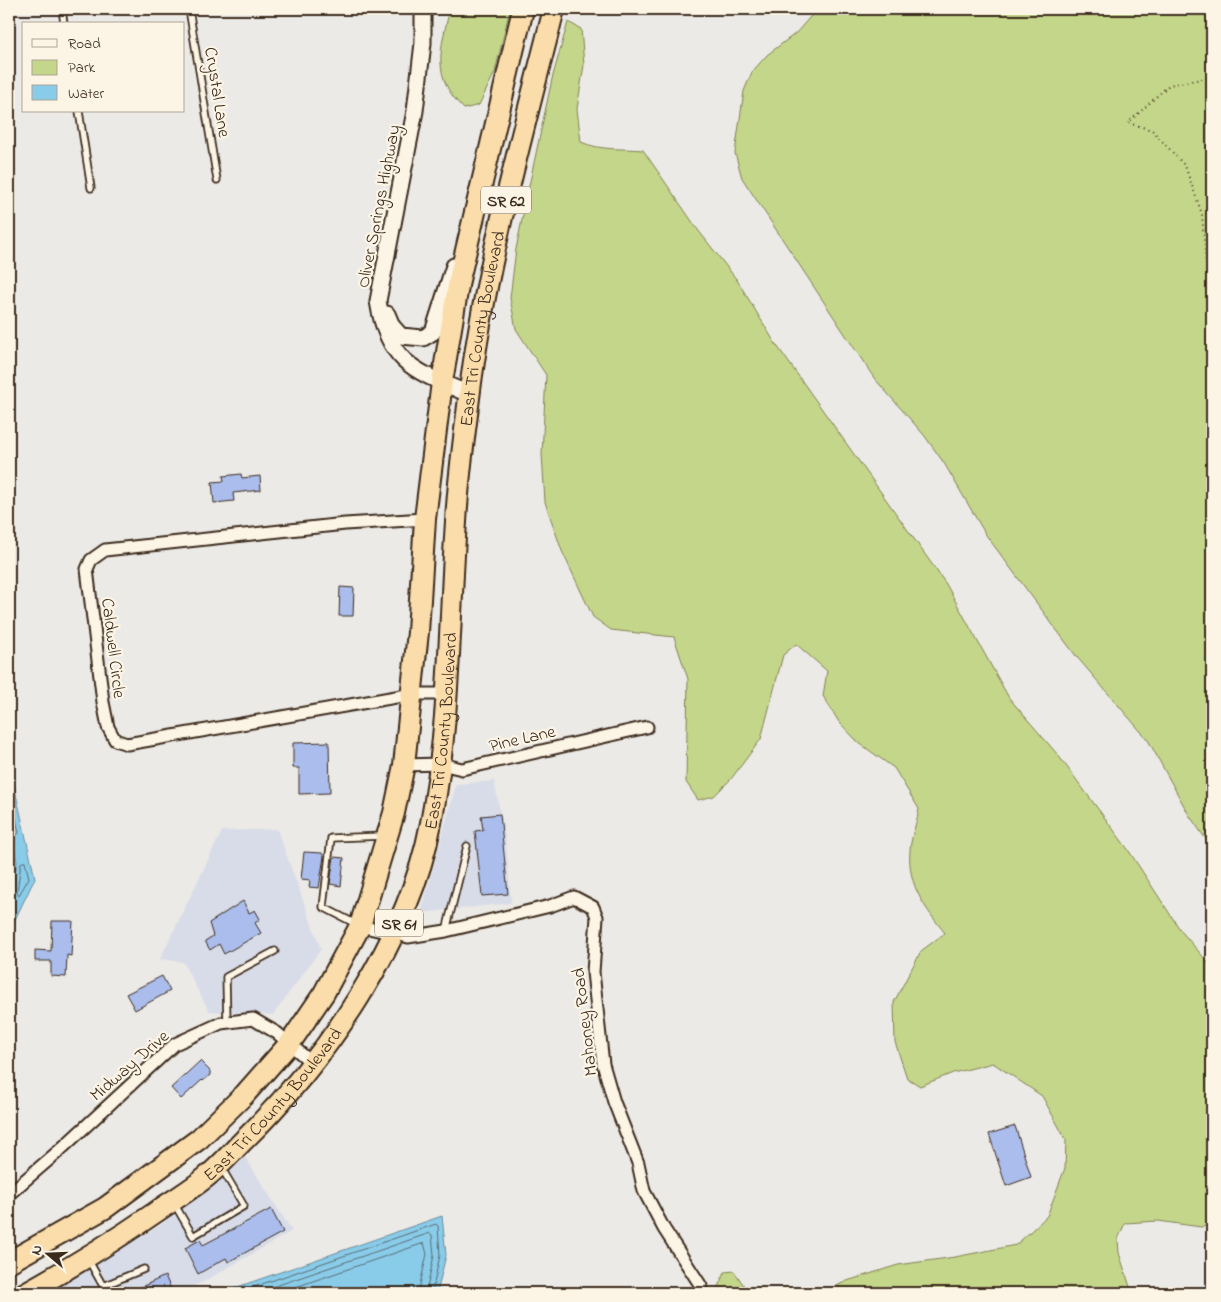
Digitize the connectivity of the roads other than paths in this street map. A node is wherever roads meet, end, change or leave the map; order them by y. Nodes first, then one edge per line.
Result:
1 (62, 9) edge
2 (189, 9) edge
3 (423, 9) edge
4 (523, 9) edge
5 (554, 9) edge
6 (64, 22) edge
7 (79, 112) edge
8 (217, 180) dead end
9 (483, 180) junction
10 (91, 188) dead end
11 (386, 256) junction
12 (442, 382) junction
13 (469, 394) junction
14 (425, 519) junction
15 (413, 694) junction
16 (448, 694) junction
17 (647, 727) dead end
18 (441, 764) junction
19 (404, 765) junction
20 (388, 836) junction
21 (467, 846) dead end
22 (360, 926) junction
23 (446, 931) junction
24 (395, 933) junction
25 (275, 951) dead end
26 (228, 1022) junction
27 (290, 1043) junction
28 (312, 1063) junction
29 (220, 1164) junction
30 (9, 1194) edge
31 (172, 1201) junction
32 (86, 1257) junction
33 (9, 1262) edge
34 (144, 1269) dead end
35 (25, 1293) edge
36 (700, 1293) edge

1 - 6 lane
2 - 8 lane, Crystal Lane
3 - 11 main road, Oliver Springs Highway
4 - 9 highway, East Tri County Boulevard / SR 62
5 - 13 highway, East Tri County Boulevard / SR 62
7 - 10 lane
9 - 11 main road
9 - 12 highway, East Tri County Boulevard / SR 62
11 - 12 main road, Oliver Springs Highway
12 - 13 main road, Oliver Springs Highway
12 - 14 highway, East Tri County Boulevard / SR 61
13 - 16 highway, East Tri County Boulevard / SR 61
14 - 15 highway, East Tri County Boulevard / SR 61
14 - 15 street, Caldwell Circle
15 - 16 street, Caldwell Circle
15 - 19 highway, East Tri County Boulevard / SR 61
16 - 18 highway, East Tri County Boulevard / SR 61
17 - 18 street, Pine Lane
18 - 19 street, Pine Lane
18 - 24 highway, East Tri County Boulevard / SR 61
19 - 20 highway, East Tri County Boulevard / SR 61
20 - 22 highway, East Tri County Boulevard / SR 61
20 - 22 lane
21 - 23 lane
22 - 24 street, Mahoney Road
22 - 27 highway, East Tri County Boulevard / SR 61
23 - 24 street, Mahoney Road
23 - 36 street, Mahoney Road
24 - 28 highway, East Tri County Boulevard / SR 61
25 - 26 lane
26 - 27 street, Midway Drive
26 - 30 street, Midway Drive
27 - 28 street, Midway Drive
27 - 33 highway, East Tri County Boulevard / SR 61
28 - 29 highway, East Tri County Boulevard / SR 61
29 - 31 highway, East Tri County Boulevard / SR 61
29 - 31 lane
31 - 32 highway, East Tri County Boulevard / SR 61
32 - 34 lane
32 - 35 highway, East Tri County Boulevard / SR 61

